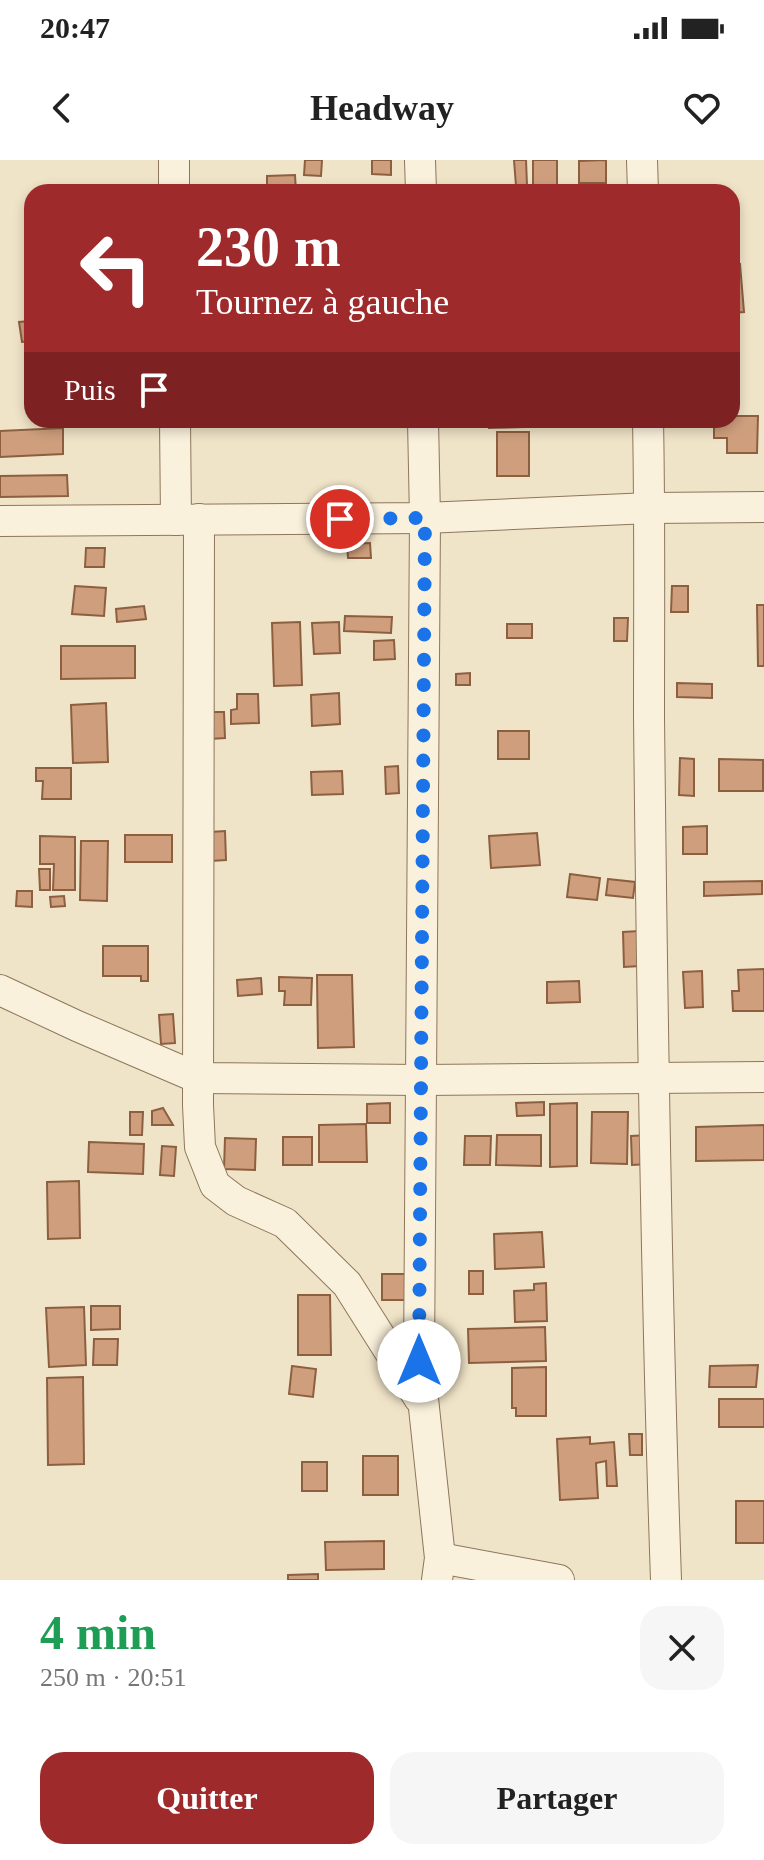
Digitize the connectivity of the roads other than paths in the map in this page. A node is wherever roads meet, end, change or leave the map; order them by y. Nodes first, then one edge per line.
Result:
1 (174, 160) edge
2 (420, 160) edge
3 (642, 160) edge
4 (174, 184) edge
5 (421, 184) edge
6 (643, 184) edge
7 (176, 428) edge
8 (423, 428) edge
9 (648, 428) edge
10 (764, 507) edge
11 (650, 508) junction
12 (425, 518) junction
13 (187, 520) junction
14 (0, 521) edge
15 (0, 990) edge
16 (764, 1077) edge
17 (198, 1078) junction
18 (654, 1079) junction
19 (421, 1080) junction
20 (423, 1405) junction
21 (438, 1569) edge
22 (559, 1580) edge
23 (666, 1580) edge

1 - 4 street
2 - 5 street
3 - 6 street
7 - 13 street
8 - 12 street
9 - 11 street
10 - 11 street
11 - 12 street
11 - 18 street
12 - 13 street
12 - 19 street
13 - 14 street
13 - 17 street
15 - 17 street
16 - 18 street
17 - 19 street
17 - 20 street
18 - 19 street
18 - 23 street
19 - 20 street
20 - 21 street
21 - 22 street

